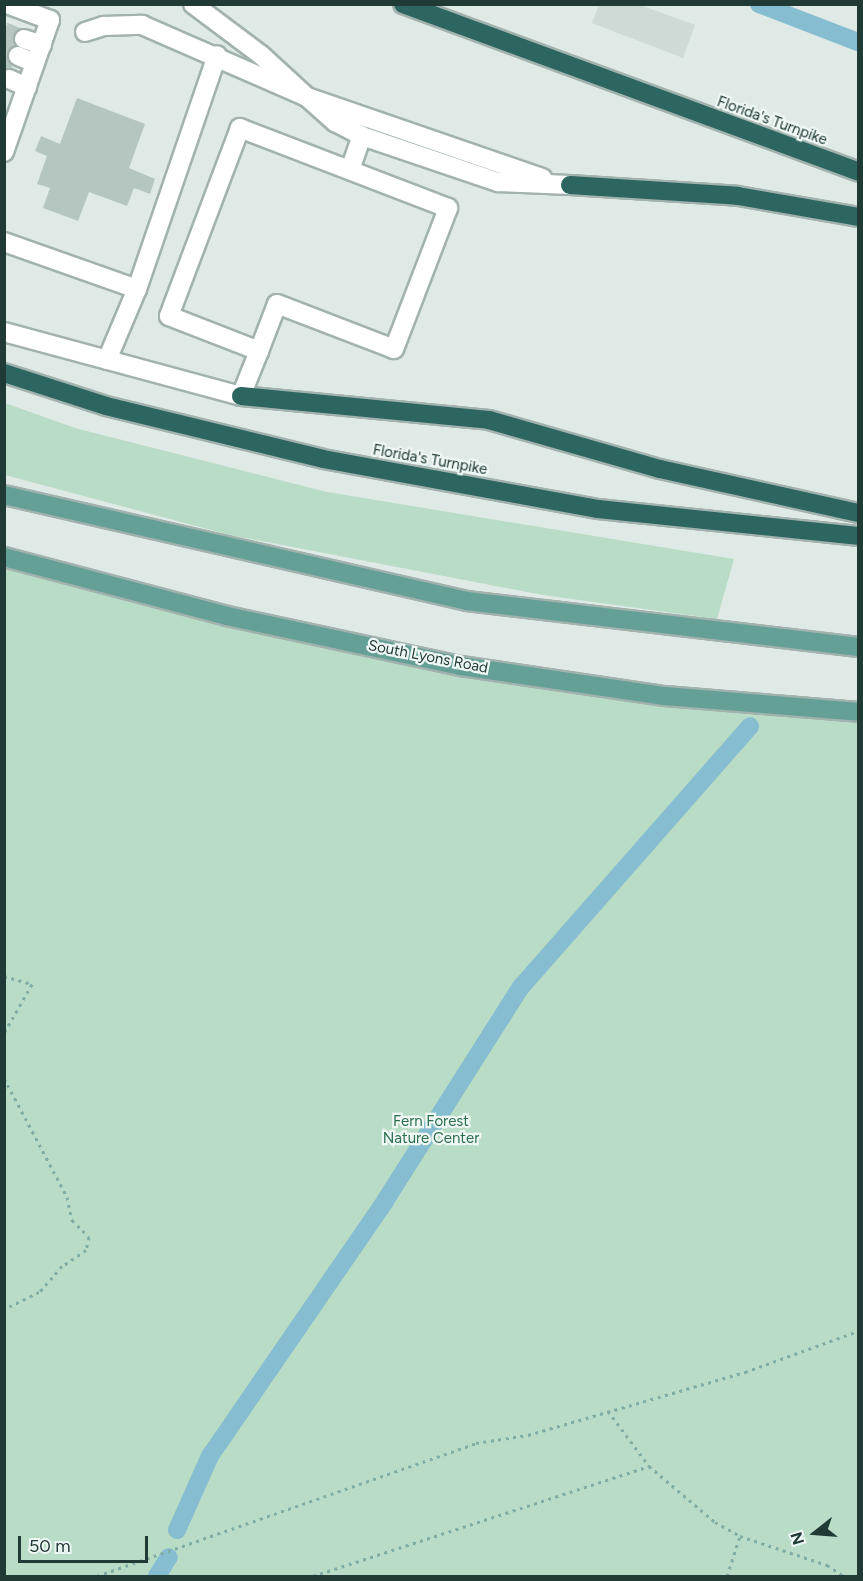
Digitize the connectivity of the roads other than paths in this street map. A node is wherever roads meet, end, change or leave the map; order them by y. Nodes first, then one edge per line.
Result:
1 (7, 4) edge
2 (193, 4) edge
3 (402, 4) edge
4 (85, 32) dead end
5 (217, 55) junction
6 (9, 79) dead end
7 (27, 87) junction
8 (307, 97) junction
9 (8, 129) edge
10 (362, 136) junction
11 (350, 170) junction
12 (858, 171) edge
13 (570, 186) junction
14 (858, 218) edge
15 (4, 242) edge
16 (137, 289) junction
17 (4, 332) edge
18 (259, 351) junction
19 (107, 360) junction
20 (4, 373) edge
21 (242, 396) junction
22 (4, 495) edge
23 (858, 513) edge
24 (858, 536) edge
25 (4, 557) edge
26 (858, 647) edge
27 (858, 712) edge

1 - 7 lane
2 - 8 lane
3 - 12 highway, Florida's Turnpike
4 - 5 lane
5 - 8 lane
5 - 16 lane
6 - 7 lane
7 - 9 lane
8 - 10 lane
8 - 13 lane
10 - 11 lane
10 - 13 lane
11 - 18 lane
11 - 18 lane
13 - 14 highway
15 - 16 lane
16 - 19 lane
17 - 19 lane
18 - 21 lane
19 - 21 lane
20 - 24 highway, Florida's Turnpike
21 - 23 highway
22 - 26 main road
25 - 27 main road, South Lyons Road

